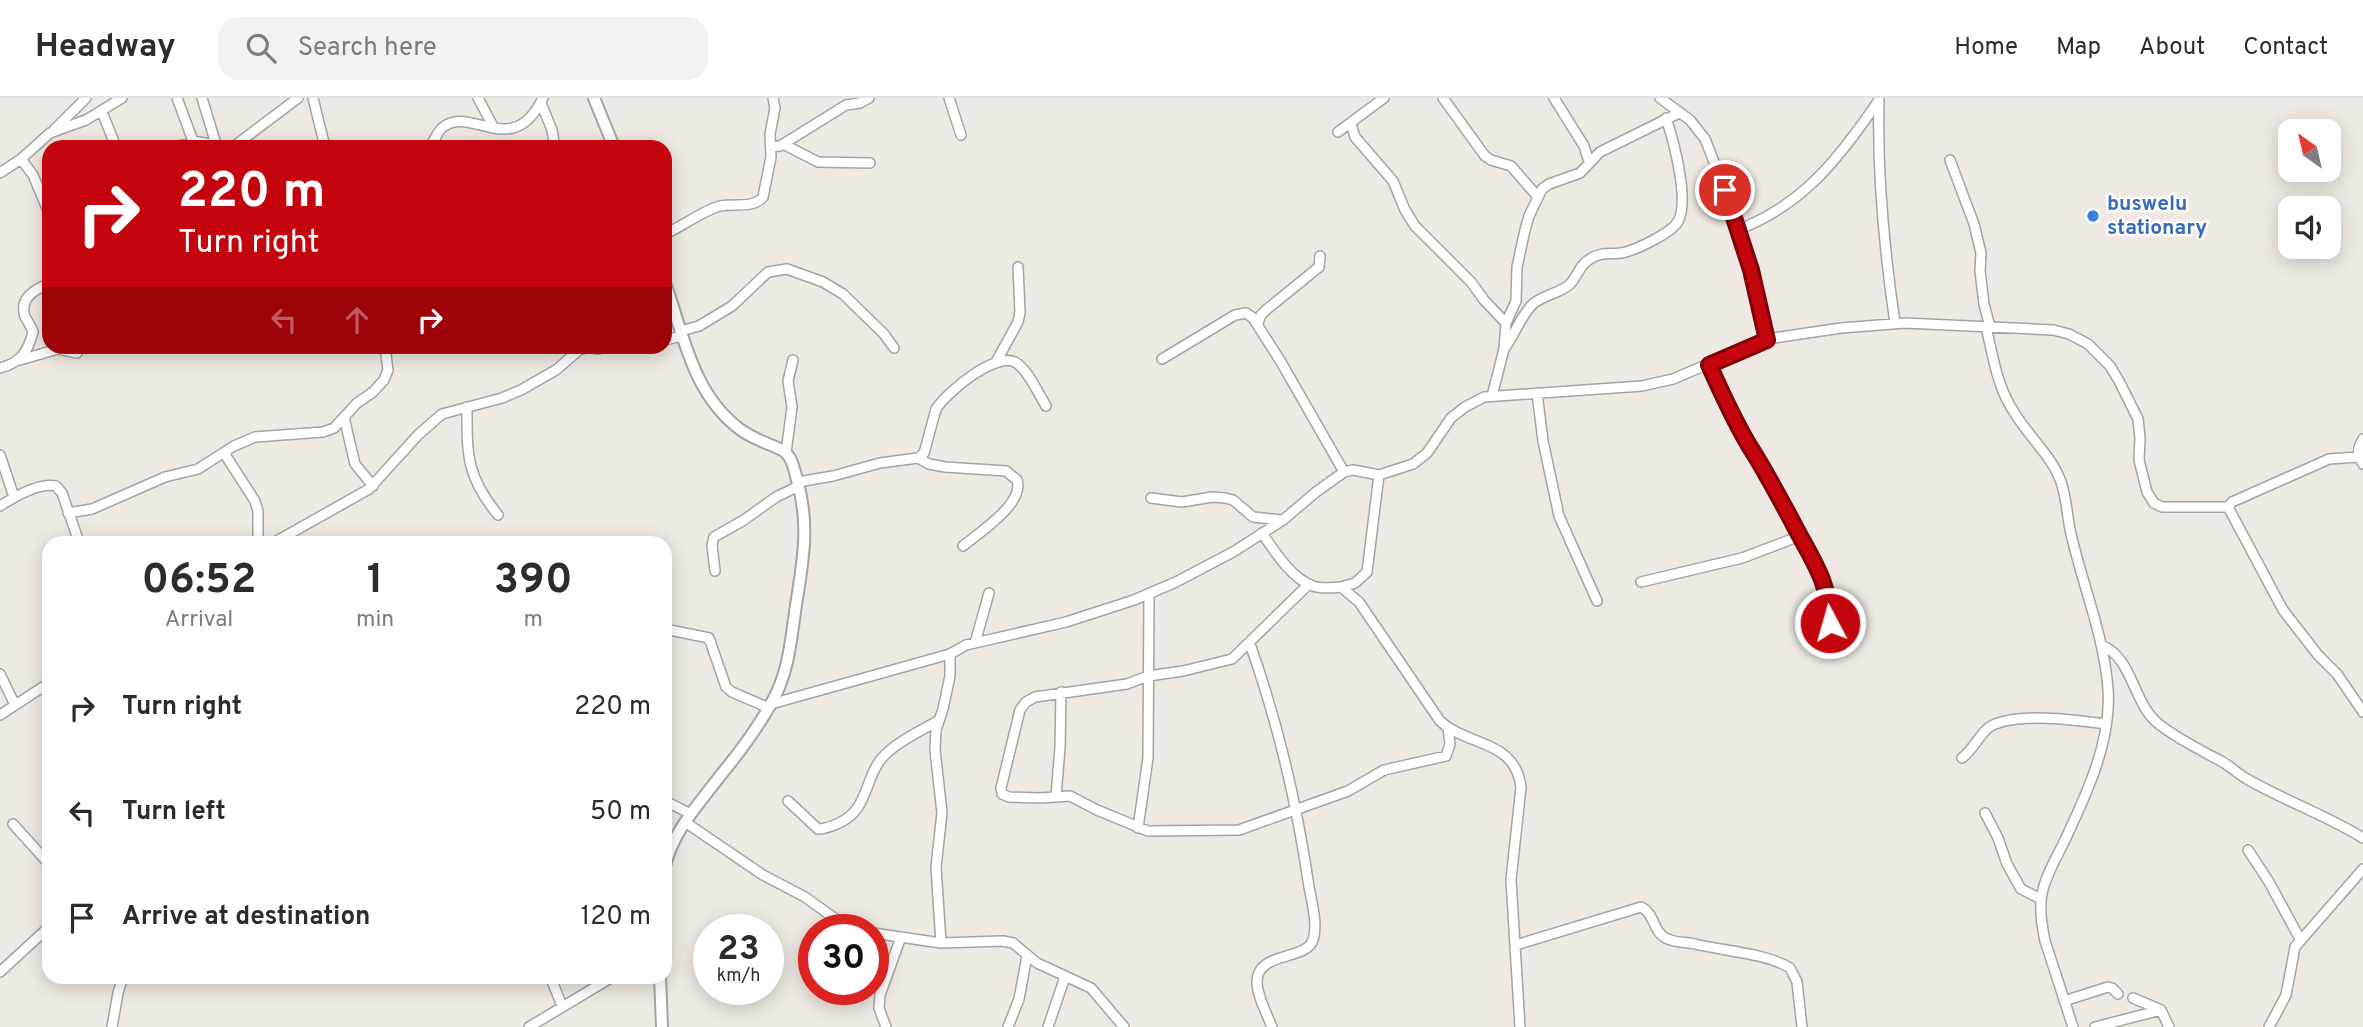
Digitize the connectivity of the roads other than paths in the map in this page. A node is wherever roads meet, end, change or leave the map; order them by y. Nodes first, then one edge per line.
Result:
1 (86, 98) edge
2 (122, 98) edge
3 (177, 98) edge
4 (202, 98) edge
5 (298, 98) edge
6 (313, 98) edge
7 (478, 98) edge
8 (594, 98) edge
9 (773, 98) edge
10 (869, 98) edge
11 (949, 98) edge
12 (1384, 98) edge
13 (1443, 98) edge
14 (1554, 98) edge
15 (1660, 98) edge
16 (1879, 99) edge
17 (542, 101) edge
18 (102, 112) junction
19 (1679, 113) junction
20 (1666, 118) junction
21 (1351, 124) junction
22 (494, 128) junction
23 (1338, 132) dead end
24 (50, 134) junction
25 (961, 135) dead end
26 (113, 140) edge
27 (192, 140) edge
28 (215, 140) edge
29 (240, 140) edge
30 (324, 140) edge
31 (435, 140) edge
32 (554, 140) edge
33 (611, 140) edge
34 (783, 144) junction
35 (1584, 146) junction
36 (771, 148) junction
37 (1600, 152) junction
38 (21, 159) junction
39 (1950, 160) dead end
40 (1589, 162) junction
41 (870, 163) dead end
42 (0, 173) edge
43 (42, 196) edge
44 (1538, 197) junction
45 (672, 230) edge
46 (1737, 230) junction
47 (1320, 256) dead end
48 (1018, 267) dead end
49 (42, 286) edge
50 (672, 301) edge
51 (1258, 323) junction
52 (1506, 323) junction
53 (1895, 323) junction
54 (1988, 327) junction
55 (680, 334) junction
56 (672, 337) edge
57 (1767, 340) junction
58 (894, 348) dead end
59 (1504, 349) junction
60 (42, 354) edge
61 (386, 354) edge
62 (573, 354) edge
63 (1162, 359) dead end
64 (20, 360) junction
65 (793, 360) dead end
66 (996, 362) junction
67 (1709, 365) junction
68 (0, 368) edge
69 (1537, 393) junction
70 (1492, 396) junction
71 (1046, 406) dead end
72 (467, 407) junction
73 (344, 417) junction
74 (2363, 439) edge
75 (224, 453) junction
76 (786, 453) junction
77 (0, 455) edge
78 (918, 458) junction
79 (2360, 460) edge
80 (1344, 472) junction
81 (1379, 475) junction
82 (799, 484) junction
83 (373, 486) junction
84 (14, 497) junction
85 (1152, 498) dead end
86 (0, 506) edge
87 (2228, 507) junction
88 (68, 513) junction
89 (498, 515) dead end
90 (1283, 520) junction
91 (1262, 534) junction
92 (77, 536) edge
93 (258, 536) edge
94 (285, 536) edge
95 (1800, 536) junction
96 (963, 545) dead end
97 (715, 571) dead end
98 (1641, 582) dead end
99 (1309, 584) junction
100 (1341, 587) junction
101 (989, 593) dead end
102 (1149, 594) junction
103 (1597, 601) dead end
104 (672, 630) edge
105 (975, 643) junction
106 (1250, 643) junction
107 (1829, 643) dead end
108 (2101, 645) junction
109 (950, 654) junction
110 (0, 674) edge
111 (1149, 676) junction
112 (42, 688) edge
113 (1061, 692) junction
114 (15, 705) junction
115 (770, 706) junction
116 (2363, 712) edge
117 (0, 715) edge
118 (939, 720) junction
119 (2106, 724) junction
120 (1448, 728) junction
121 (1962, 758) dead end
122 (1056, 796) junction
123 (788, 801) dead end
124 (672, 805) edge
125 (1294, 810) junction
126 (1985, 813) dead end
127 (688, 818) junction
128 (13, 824) dead end
129 (1138, 828) junction
130 (2363, 838) edge
131 (672, 845) edge
132 (2248, 850) dead end
133 (42, 856) edge
134 (2363, 869) edge
135 (2041, 899) junction
136 (829, 914) edge
137 (42, 933) edge
138 (889, 935) edge
139 (901, 937) junction
140 (2300, 939) junction
141 (941, 943) junction
142 (1516, 945) junction
143 (1027, 956) junction
144 (0, 972) edge
145 (1065, 978) junction
146 (121, 984) edge
147 (553, 984) edge
148 (600, 984) edge
149 (660, 984) edge
150 (2118, 994) dead end
151 (2133, 998) dead end
152 (2064, 1001) junction
153 (562, 1006) junction
154 (2161, 1010) junction
155 (112, 1027) edge
156 (529, 1027) edge
157 (662, 1027) edge
158 (886, 1027) edge
159 (1008, 1027) edge
160 (1048, 1027) edge
161 (1124, 1027) edge
162 (1272, 1027) edge
163 (1520, 1027) edge
164 (1802, 1027) edge
165 (2073, 1027) edge
166 (2095, 1027) edge
167 (2169, 1027) edge
168 (2269, 1027) edge

1 - 24 street
2 - 18 street
3 - 27 street
4 - 28 street
5 - 29 street
6 - 30 street
7 - 22 street
8 - 33 street
9 - 36 street
10 - 34 street
11 - 25 street
12 - 21 street
13 - 44 street
14 - 35 street
15 - 19 street
16 - 46 street
16 - 53 street
17 - 22 street
17 - 32 street
18 - 24 street
18 - 26 street
19 - 20 street
19 - 46 street
20 - 37 street
20 - 59 street
21 - 23 street
21 - 52 street
22 - 31 street
24 - 38 street
34 - 36 street
34 - 41 street
35 - 37 street
35 - 40 street
36 - 45 street
37 - 40 street
38 - 42 street
38 - 43 street
39 - 54 street
40 - 44 street
44 - 52 street
46 - 57 street
47 - 51 street
48 - 66 street
49 - 64 street
50 - 55 street
51 - 63 street
51 - 80 street
52 - 59 street
53 - 54 street
53 - 57 street
54 - 87 street
54 - 108 street
55 - 56 street
55 - 58 street
55 - 76 street
57 - 67 street
59 - 70 street
60 - 64 street
61 - 73 street
62 - 72 street
64 - 68 street
65 - 76 street
66 - 71 street
66 - 78 street
67 - 69 street
67 - 95 street
69 - 70 street
69 - 103 street
70 - 81 street
72 - 83 street
72 - 89 street
73 - 75 street
73 - 83 street
74 - 79 street
75 - 88 street
75 - 93 street
76 - 82 street
77 - 84 street
78 - 82 street
78 - 96 street
79 - 87 street
80 - 81 street
80 - 90 street
81 - 100 street
82 - 97 street
82 - 115 street
83 - 94 street
84 - 86 street
84 - 88 street
85 - 90 street
87 - 116 street
88 - 92 street
90 - 91 street
91 - 99 street
91 - 102 street
95 - 98 street
95 - 107 street
99 - 100 street
99 - 106 street
100 - 120 street
101 - 105 street
102 - 105 street
102 - 111 street
104 - 115 street
105 - 109 street
106 - 111 street
106 - 125 street
108 - 119 street
108 - 130 street
109 - 115 street
109 - 118 street
110 - 114 street
111 - 113 street
111 - 129 street
112 - 114 street
113 - 122 street
113 - 122 street
114 - 117 street
115 - 127 street
118 - 123 street
118 - 141 street
119 - 121 street
119 - 135 street
120 - 125 street
120 - 142 street
122 - 129 street
124 - 127 street
125 - 129 street
125 - 162 street
126 - 135 street
127 - 131 street
127 - 136 street
128 - 133 street
132 - 140 street
134 - 140 street
135 - 152 street
137 - 144 street
138 - 139 street
139 - 141 street
139 - 158 street
140 - 168 street
141 - 143 street
142 - 163 street
142 - 164 street
143 - 145 street
143 - 159 street
145 - 160 street
145 - 161 street
146 - 155 street
147 - 153 street
148 - 153 street
149 - 157 street
150 - 152 street
151 - 154 street
152 - 165 street
153 - 156 street
154 - 166 street
154 - 167 street

